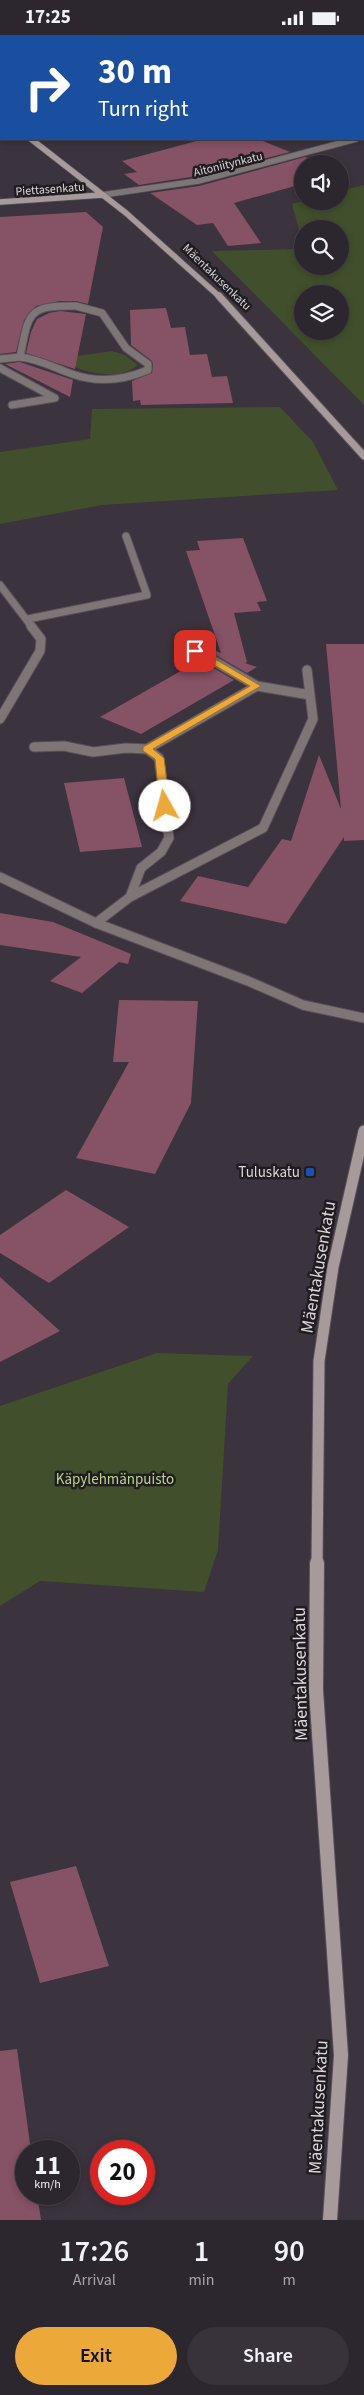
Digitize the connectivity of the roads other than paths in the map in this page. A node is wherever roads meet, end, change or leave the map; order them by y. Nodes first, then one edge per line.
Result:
1 (32, 140) edge
2 (352, 140) edge
3 (102, 195) junction
4 (0, 202) edge
5 (0, 359) edge
6 (20, 359) junction
7 (0, 368) edge
8 (12, 405) dead end
9 (364, 456) edge
10 (126, 536) dead end
11 (0, 585) edge
12 (28, 619) junction
13 (195, 651) dead end
14 (307, 670) dead end
15 (257, 686) junction
16 (310, 695) junction
17 (0, 719) edge
18 (34, 747) dead end
19 (147, 749) junction
20 (0, 877) edge
21 (130, 897) junction
22 (96, 923) junction
23 (364, 1018) edge
24 (364, 1131) edge
25 (330, 2220) edge

1 - 3 main road, Mäentakusenkatu
2 - 3 street, Aitoniitynkatu
3 - 4 main road, Piettasenkatu
3 - 9 main road, Mäentakusenkatu
5 - 6 street
6 - 6 street
7 - 8 street
10 - 12 street
11 - 12 street
12 - 17 street
13 - 15 street
14 - 16 street
15 - 16 street
15 - 19 street
16 - 21 street
18 - 19 street
19 - 21 street
20 - 22 street
21 - 22 street
22 - 23 street
24 - 25 main road, Mäentakusenkatu

